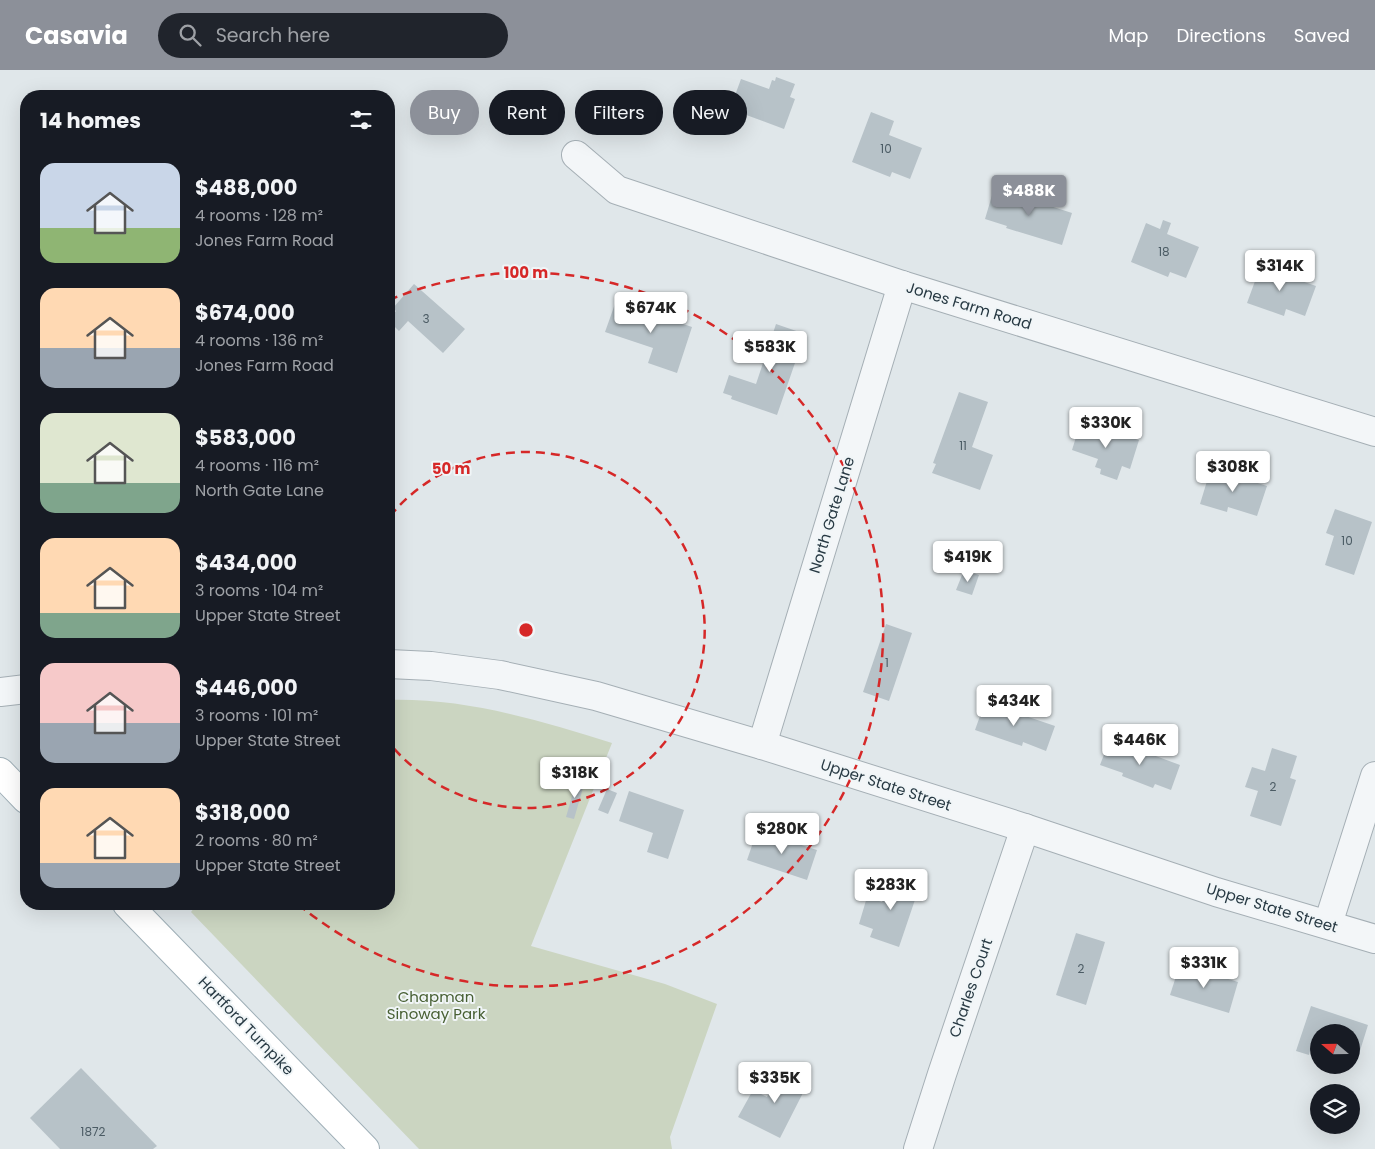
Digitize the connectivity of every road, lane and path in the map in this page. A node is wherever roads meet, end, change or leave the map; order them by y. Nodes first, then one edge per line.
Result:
1 (576, 155) dead end
2 (902, 285) junction
3 (1375, 432) edge
4 (395, 664) edge
5 (20, 690) edge
6 (0, 692) edge
7 (762, 745) junction
8 (0, 772) edge
9 (1375, 776) edge
10 (20, 793) edge
11 (1025, 828) junction
12 (133, 910) edge
13 (1328, 924) junction
14 (1375, 939) edge
15 (365, 1149) edge
16 (918, 1149) edge

1 - 2 street, Jones Farm Road
2 - 3 street, Jones Farm Road
2 - 7 street, North Gate Lane
4 - 7 street, Upper State Street
5 - 6 street
7 - 11 street, Upper State Street
8 - 10 main road
9 - 13 street
11 - 13 street, Upper State Street
11 - 16 street, Charles Court
12 - 15 main road, Hartford Turnpike
13 - 14 street, Upper State Street

